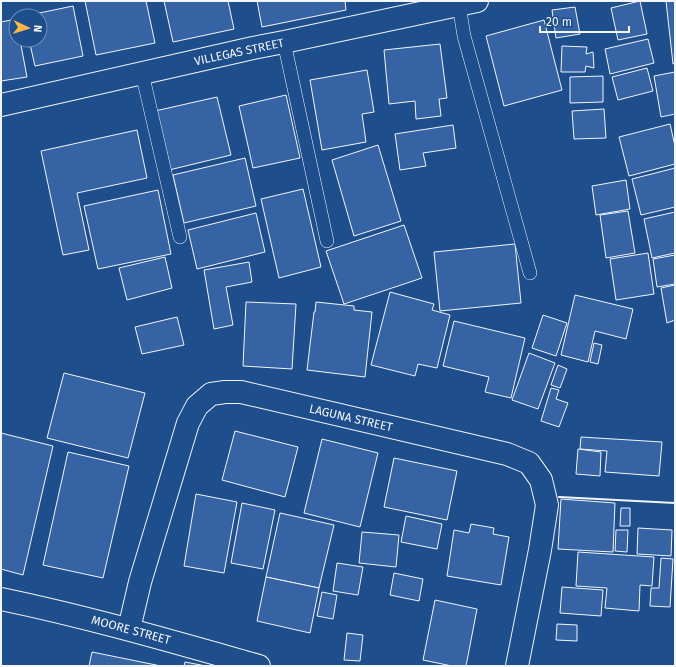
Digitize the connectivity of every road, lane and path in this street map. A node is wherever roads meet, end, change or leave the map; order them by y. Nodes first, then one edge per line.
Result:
1 (468, 3) edge
2 (284, 42) junction
3 (142, 73) junction
4 (1, 105) edge
5 (180, 237) dead end
6 (327, 241) dead end
7 (530, 273) dead end
8 (1, 599) edge
9 (129, 629) junction
10 (260, 666) edge
11 (516, 666) edge

1 - 2 street, VILLEGAS STREET
1 - 7 lane
2 - 3 street, VILLEGAS STREET
2 - 6 lane
3 - 4 street, VILLEGAS STREET
3 - 5 lane
8 - 9 street, MOORE STREET
9 - 10 street, MOORE STREET
9 - 11 street, LAGUNA STREET

